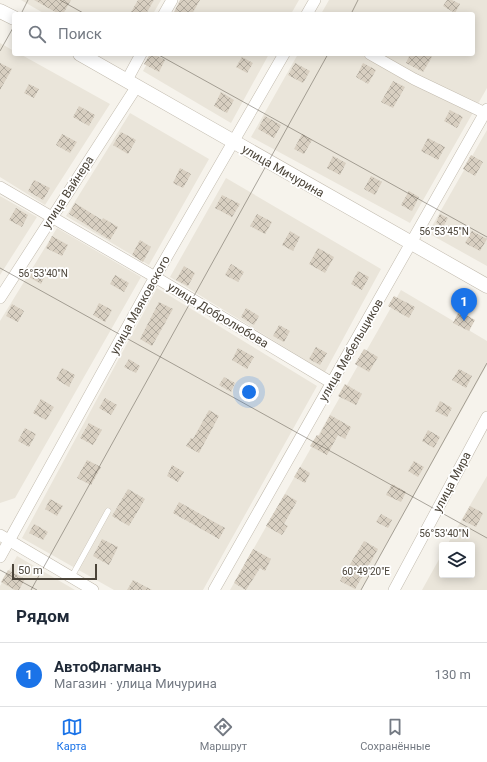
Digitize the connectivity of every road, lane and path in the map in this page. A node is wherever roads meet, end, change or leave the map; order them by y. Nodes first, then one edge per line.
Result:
1 (172, 0) edge
2 (315, 0) edge
3 (0, 11) edge
4 (165, 12) edge
5 (308, 12) edge
6 (12, 17) edge
7 (84, 56) edge
8 (140, 56) edge
9 (283, 56) edge
10 (374, 56) edge
11 (132, 83) junction
12 (486, 111) edge
13 (233, 142) junction
14 (0, 187) edge
15 (52, 216) junction
16 (411, 244) junction
17 (155, 277) junction
18 (487, 286) edge
19 (0, 298) edge
20 (332, 383) junction
21 (487, 417) edge
22 (108, 512) dead end
23 (5, 538) edge
24 (0, 557) edge
25 (71, 578) junction
26 (93, 590) edge
27 (214, 590) edge
28 (394, 590) edge

1 - 4 street
2 - 5 street
3 - 6 street
7 - 11 street, улица Мичурина
8 - 11 street, улица Вайнера
9 - 13 street, улица Маяковского
10 - 12 street
11 - 13 street, улица Мичурина
11 - 15 street, улица Вайнера
12 - 16 street, улица Мебельщиков
13 - 16 street, улица Мичурина
13 - 17 street, улица Маяковского
14 - 15 street, улица Добролюбова
15 - 17 street, улица Добролюбова
15 - 19 street, улица Вайнера
16 - 18 street, улица Мичурина
16 - 20 street, улица Мебельщиков
17 - 20 street, улица Добролюбова
17 - 23 street, улица Маяковского
20 - 27 street, улица Мебельщиков
21 - 28 street, улица Мира
22 - 25 lane
23 - 24 street, улица Маяковского
23 - 25 street
25 - 26 street

